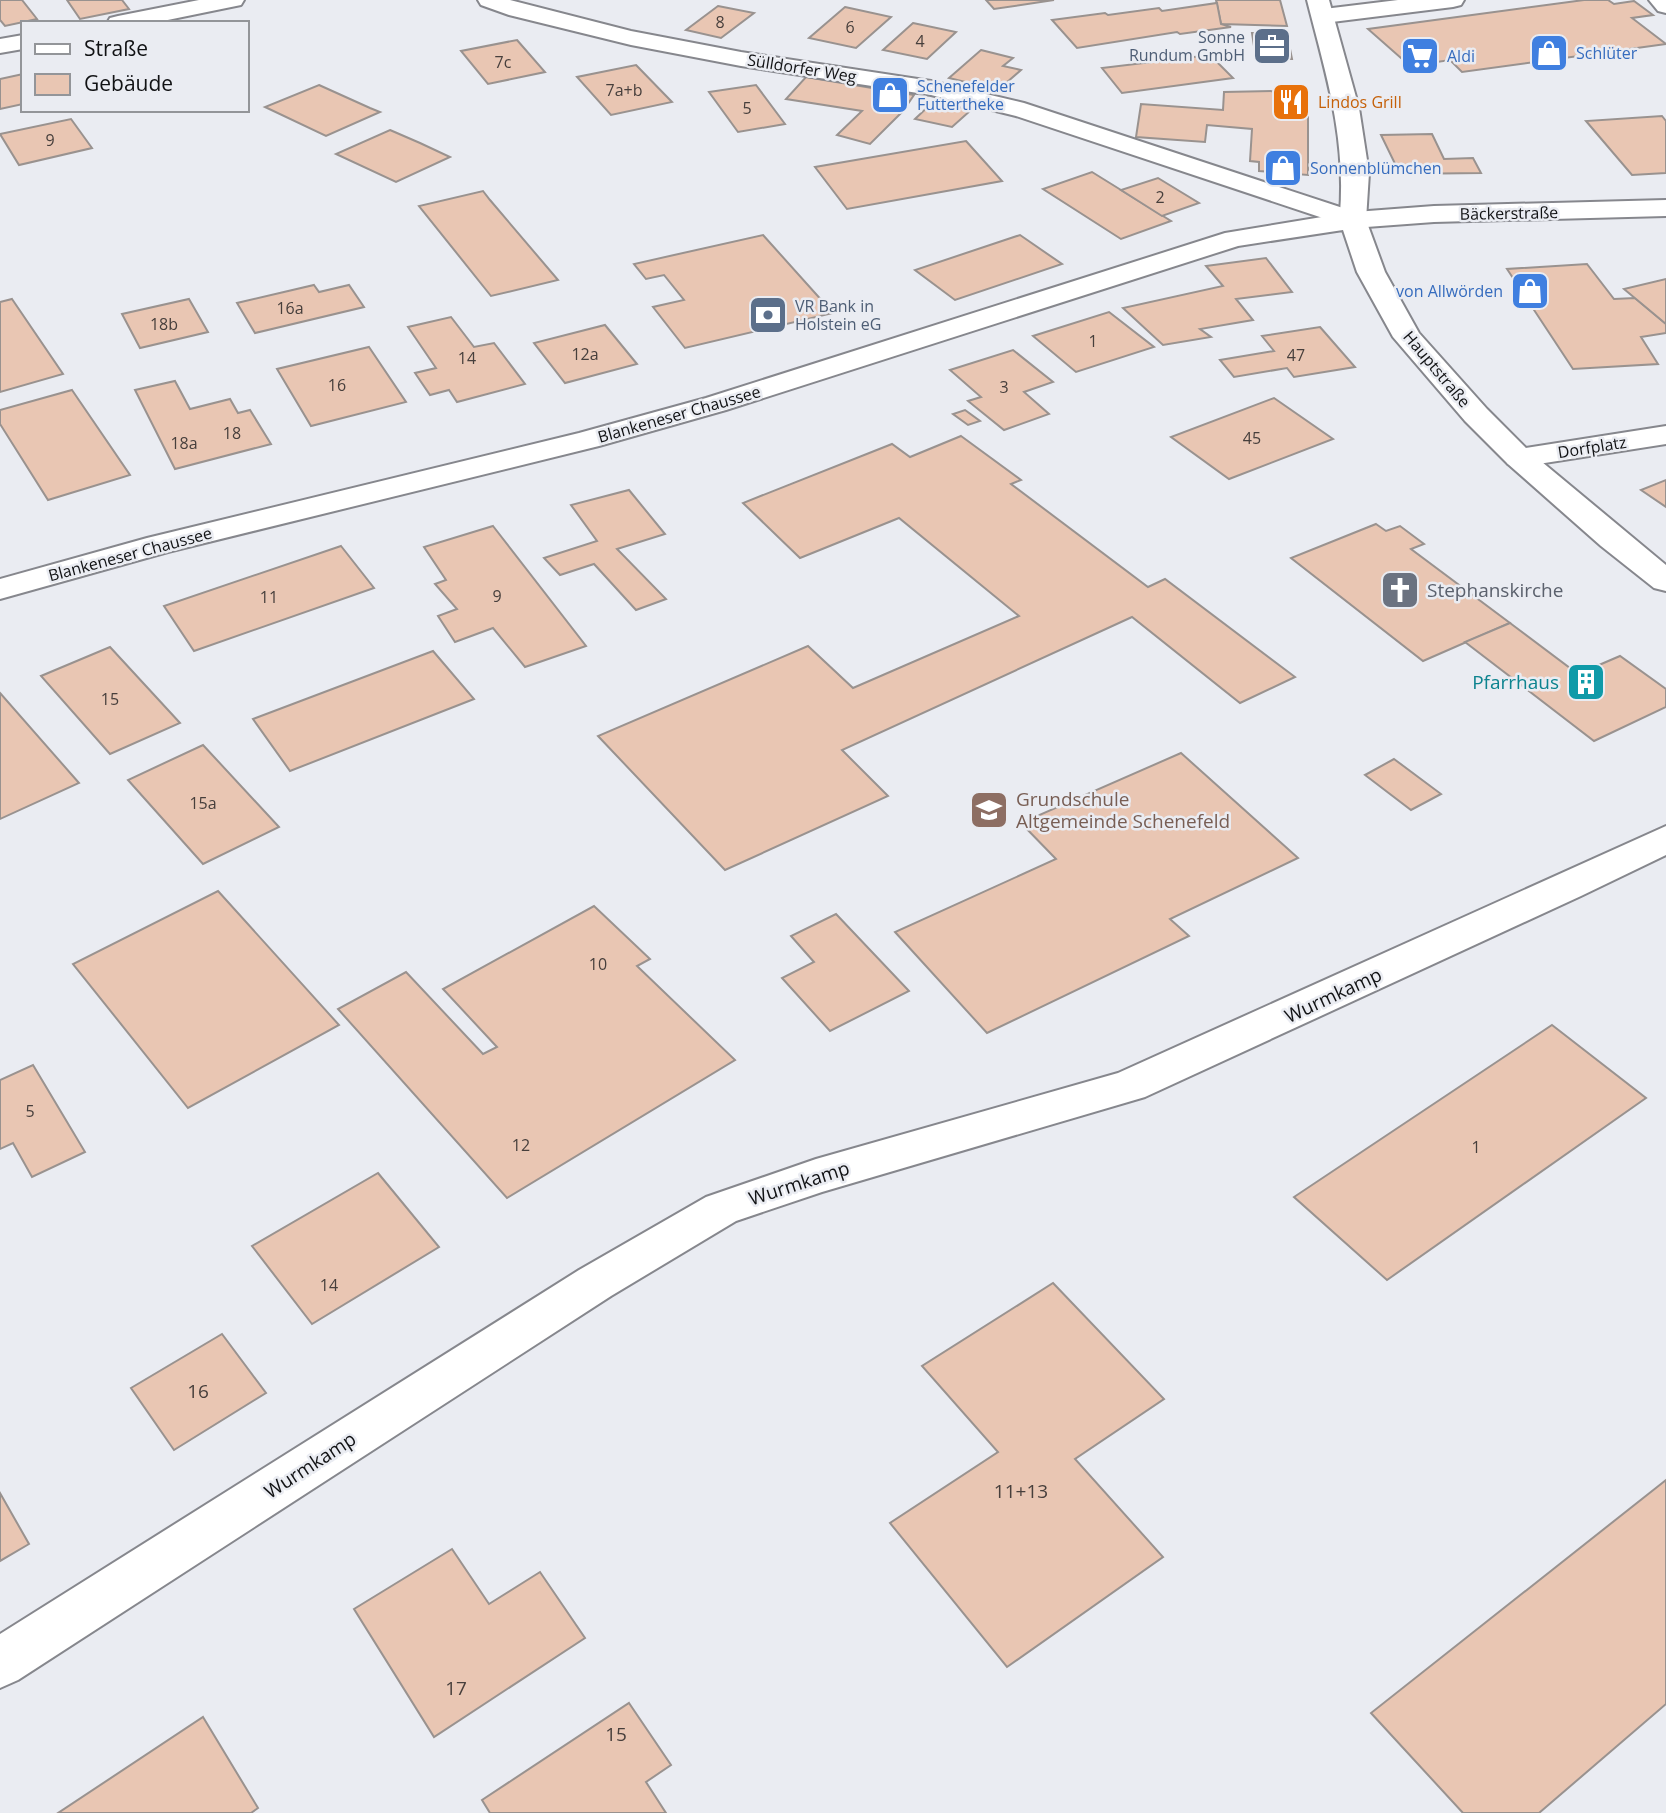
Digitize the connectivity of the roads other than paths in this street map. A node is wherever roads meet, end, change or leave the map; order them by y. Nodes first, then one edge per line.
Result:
1 (233, 0) edge
2 (489, 0) edge
3 (1453, 0) edge
4 (1660, 0) edge
5 (1666, 6) edge
6 (1321, 8) edge
7 (128, 21) edge
8 (21, 42) edge
9 (0, 46) edge
10 (1666, 208) edge
11 (1353, 220) junction
12 (1666, 435) edge
13 (1519, 458) junction
14 (1666, 581) edge
15 (0, 589) edge
16 (1666, 839) edge
17 (0, 1663) edge

1 - 7 street
2 - 11 street, Sülldorfer Weg
3 - 6 street
4 - 5 street
6 - 11 street, Hauptstraße
8 - 9 street
10 - 11 street, Bäckerstraße
11 - 13 street, Hauptstraße
11 - 15 street, Blankeneser Chaussee
12 - 13 street, Dorfplatz
13 - 14 street, Hauptstraße
16 - 17 street, Wurmkamp

